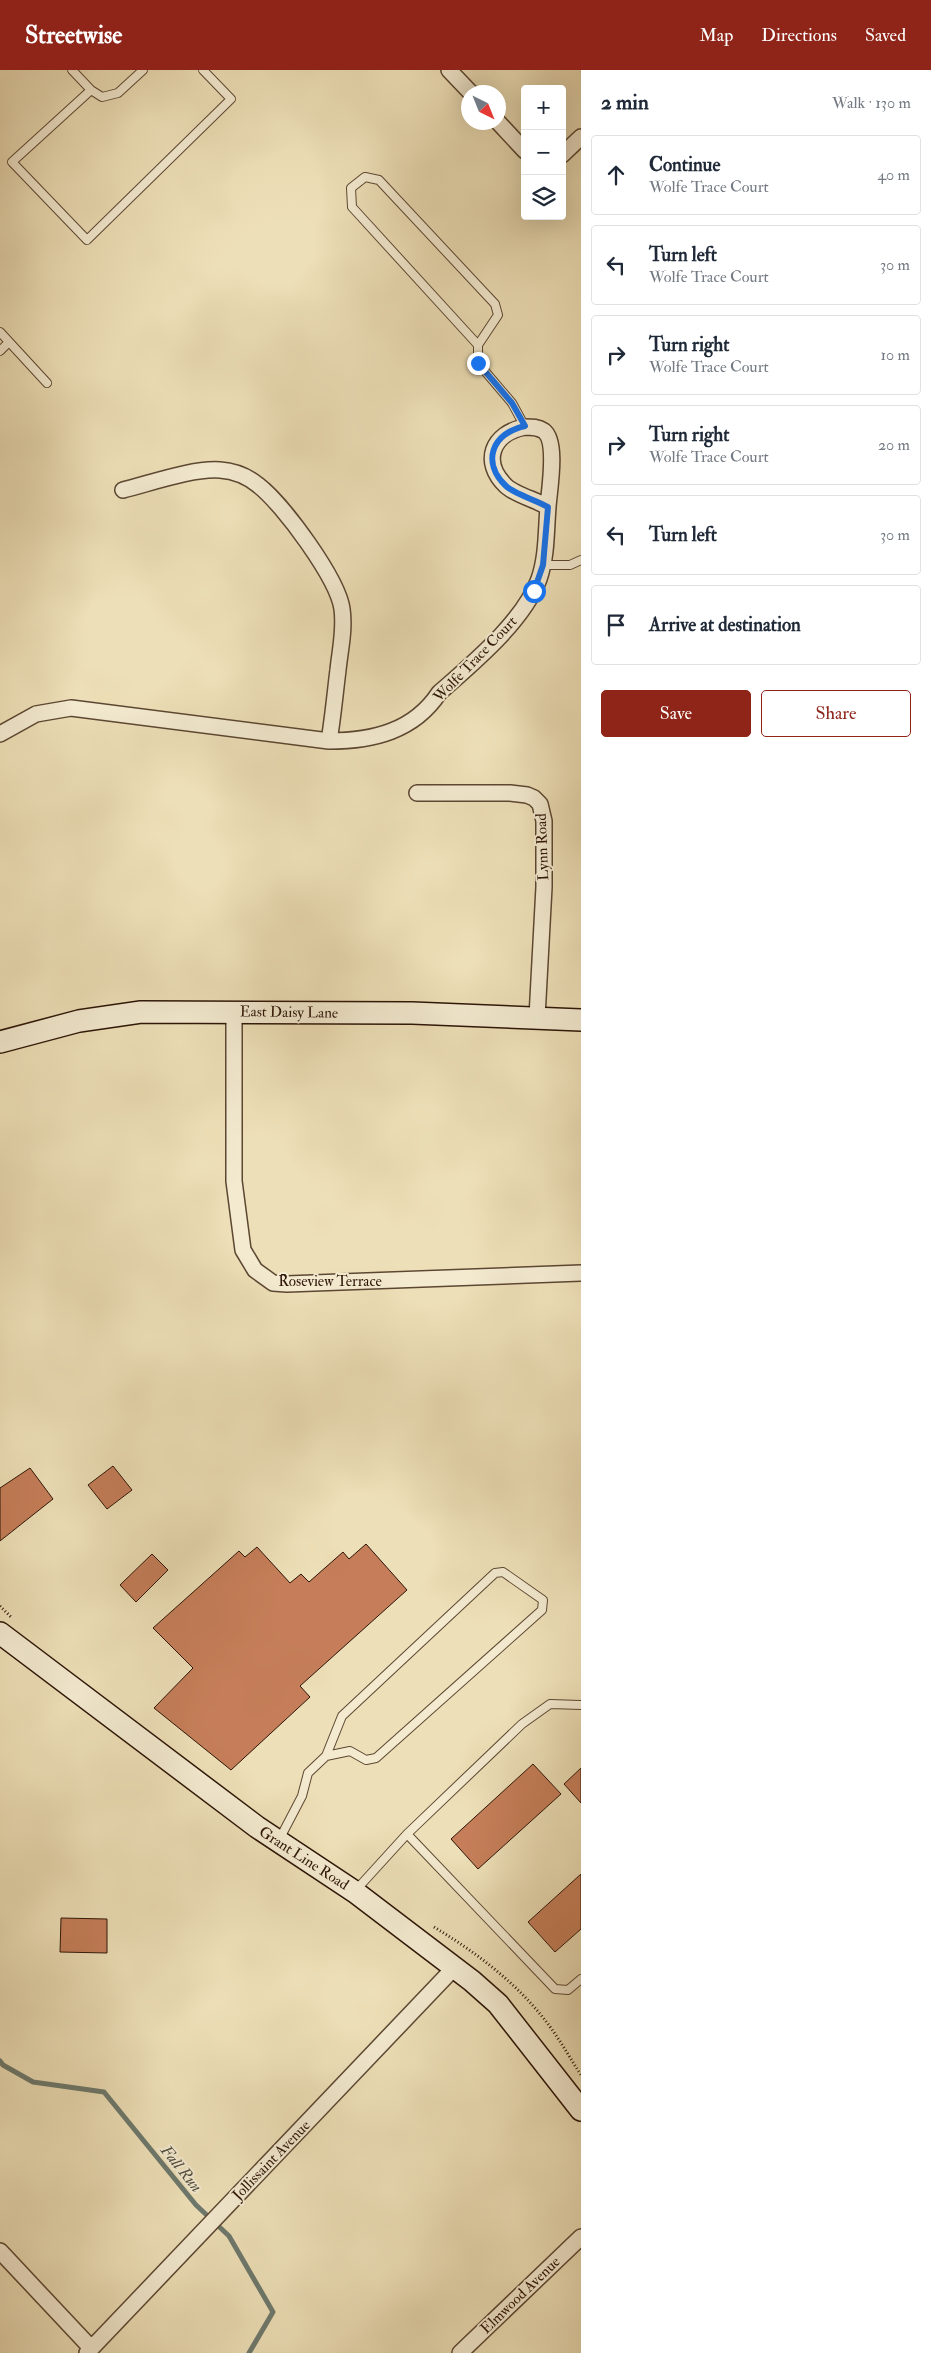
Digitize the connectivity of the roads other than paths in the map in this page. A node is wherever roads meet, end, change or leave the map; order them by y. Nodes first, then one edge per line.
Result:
1 (72, 70) edge
2 (143, 70) edge
3 (203, 70) edge
4 (449, 70) edge
5 (463, 85) edge
6 (90, 90) junction
7 (505, 130) edge
8 (581, 137) edge
9 (521, 147) edge
10 (566, 151) edge
11 (0, 332) edge
12 (10, 342) junction
13 (478, 344) junction
14 (0, 351) edge
15 (47, 383) dead end
16 (525, 426) junction
17 (123, 490) dead end
18 (548, 507) junction
19 (581, 560) edge
20 (543, 565) junction
21 (0, 734) edge
22 (329, 741) junction
23 (417, 793) dead end
24 (234, 1011) junction
25 (537, 1017) junction
26 (581, 1020) edge
27 (0, 1042) edge
28 (581, 1273) edge
29 (0, 1633) edge
30 (581, 1704) edge
31 (326, 1756) junction
32 (407, 1834) junction
33 (279, 1842) junction
34 (355, 1892) junction
35 (454, 1968) junction
36 (581, 1979) edge
37 (581, 2110) edge
38 (581, 2237) edge
39 (0, 2251) edge
40 (89, 2351) edge
41 (460, 2353) edge

1 - 6 lane
2 - 6 lane
3 - 6 lane
4 - 5 street
7 - 9 street
8 - 10 street
11 - 12 lane
12 - 14 lane
12 - 15 lane
13 - 13 lane
13 - 16 lane
16 - 18 street, Wolfe Trace Court
16 - 18 street
17 - 22 street
18 - 20 street, Wolfe Trace Court
19 - 20 lane
20 - 22 street, Wolfe Trace Court
21 - 22 street, Wolfe Trace Court
23 - 25 street, Lynn Road
24 - 25 main road, East Daisy Lane
24 - 27 main road, East Daisy Lane
24 - 28 street, Roseview Terrace
25 - 26 main road, East Daisy Lane
29 - 33 main road, Grant Line Road
30 - 32 lane
31 - 31 lane
31 - 33 lane
32 - 34 lane
32 - 36 lane
33 - 34 main road, Grant Line Road
34 - 35 main road, Grant Line Road
35 - 37 main road, Grant Line Road
35 - 40 street, Jollissaint Avenue
38 - 41 street, Elmwood Avenue
39 - 40 street

